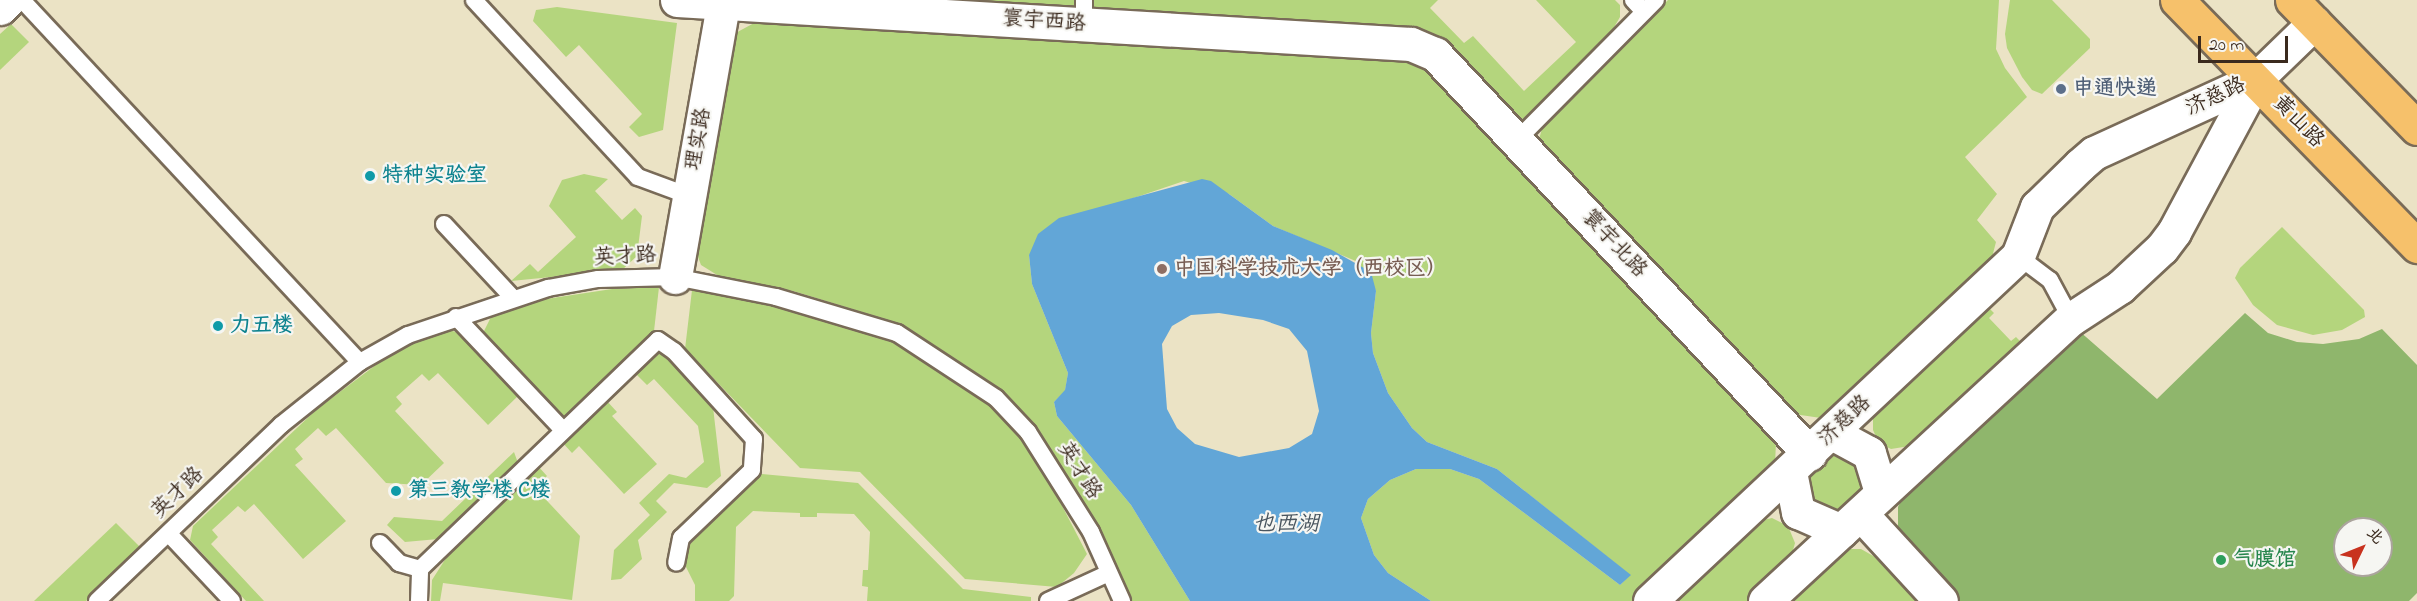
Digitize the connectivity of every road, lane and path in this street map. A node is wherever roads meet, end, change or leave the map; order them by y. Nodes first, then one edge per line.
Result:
1 (8, 0) edge
2 (22, 0) edge
3 (474, 0) edge
4 (677, 0) edge
5 (2177, 0) edge
6 (723, 3) edge
7 (1644, 4) edge
8 (906, 7) edge
9 (0, 8) edge
10 (2302, 11) edge
11 (1084, 12) edge
12 (1411, 44) joint
13 (2256, 79) junction
14 (2417, 128) edge
15 (1517, 140) junction
16 (689, 196) junction
17 (444, 224) dead end
18 (2417, 246) edge
19 (2018, 256) junction
20 (675, 277) junction
21 (512, 297) junction
22 (456, 317) junction
23 (2071, 319) junction
24 (360, 362) junction
25 (563, 430) junction
26 (1811, 453) junction
27 (1861, 512) junction
28 (169, 534) junction
29 (381, 543) dead end
30 (676, 563) dead end
31 (420, 569) junction
32 (1109, 573) junction
33 (97, 601) edge
34 (232, 601) edge
35 (419, 601) edge
36 (1048, 601) edge
37 (1122, 601) edge
38 (1650, 601) edge
39 (1765, 601) edge
40 (1941, 601) edge

1 - 9 street
2 - 24 lane
3 - 16 lane
4 - 6 street, 寰宇西路
5 - 13 main road, 黄山路
6 - 8 street, 寰宇西路
6 - 16 street, 理实路
7 - 15 lane
8 - 11 street, 寰宇西路
10 - 13 street
10 - 14 main road
11 - 12 street, 寰宇西路
12 - 15 street, 寰宇北路
13 - 18 main road, 黄山路
13 - 19 street, 济慈路
13 - 23 street, 济慈路
15 - 26 street, 寰宇北路
16 - 20 street, 理实路
17 - 21 lane
19 - 23 lane
19 - 26 street, 济慈路
20 - 21 lane, 英才路
20 - 32 lane, 英才路
21 - 22 lane, 英才路
22 - 24 lane, 英才路
22 - 25 lane
23 - 27 street, 济慈路
24 - 28 lane, 英才路
25 - 30 lane
25 - 31 lane
26 - 27 street
26 - 27 street
26 - 38 street, 济慈路
27 - 39 street, 济慈路
27 - 40 street
28 - 33 lane, 英才路
28 - 34 lane
29 - 31 lane
31 - 35 lane
32 - 36 lane
32 - 37 lane, 英才路

